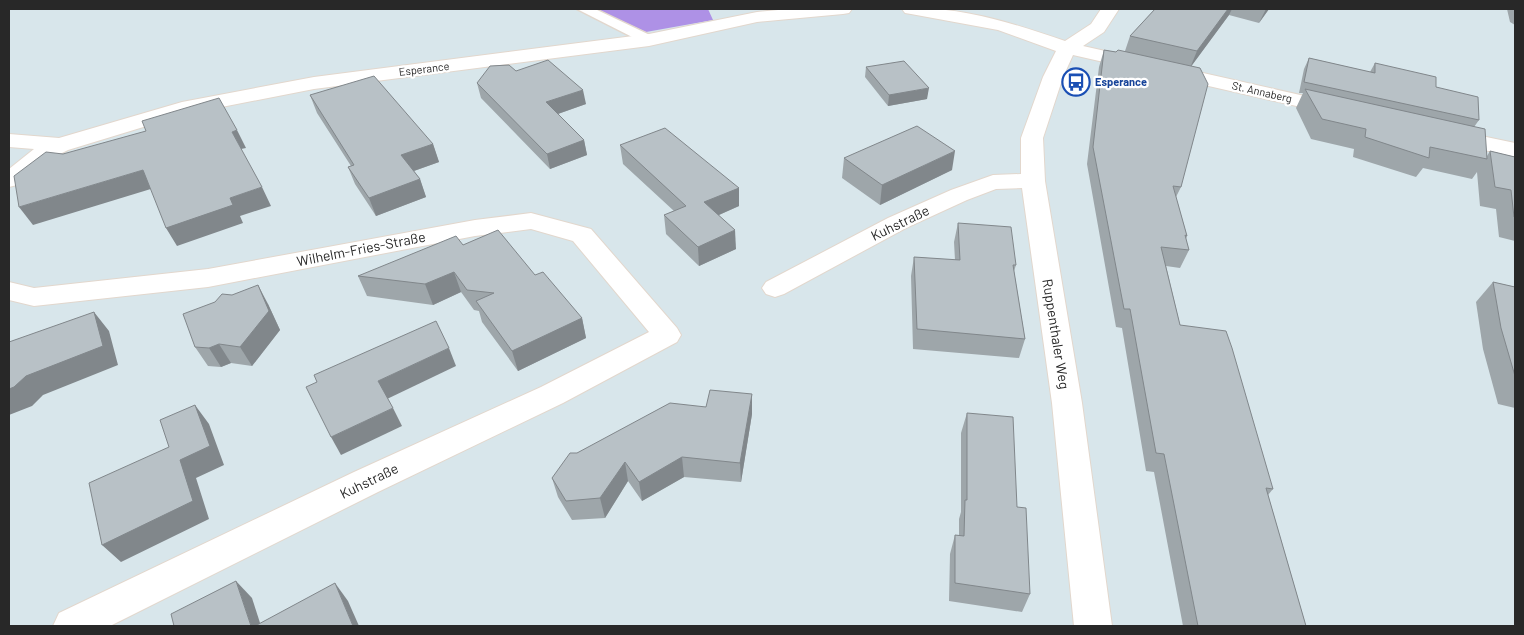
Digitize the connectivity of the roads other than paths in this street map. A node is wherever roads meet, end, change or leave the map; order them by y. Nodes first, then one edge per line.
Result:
1 (584, 9) edge
2 (843, 9) edge
3 (911, 9) edge
4 (1110, 9) edge
5 (649, 40) junction
6 (1067, 48) junction
7 (1359, 115) edge
8 (1428, 130) edge
9 (9, 141) edge
10 (60, 145) junction
11 (1515, 150) edge
12 (9, 180) edge
13 (1033, 181) junction
14 (775, 288) dead end
15 (9, 291) edge
16 (667, 335) joint
17 (72, 626) edge
18 (1093, 626) edge

1 - 5 lane
2 - 5 street, Esperance
3 - 6 street
4 - 6 street
5 - 10 street, Esperance
6 - 7 street, St. Annaberg
6 - 13 street, Ruppenthaler Weg
8 - 11 street
9 - 10 street, Esperance
10 - 12 street
13 - 14 street, Kuhstraße
13 - 18 street, Ruppenthaler Weg
15 - 16 street, Wilhelm-Fries-Straße
16 - 17 street, Kuhstraße

